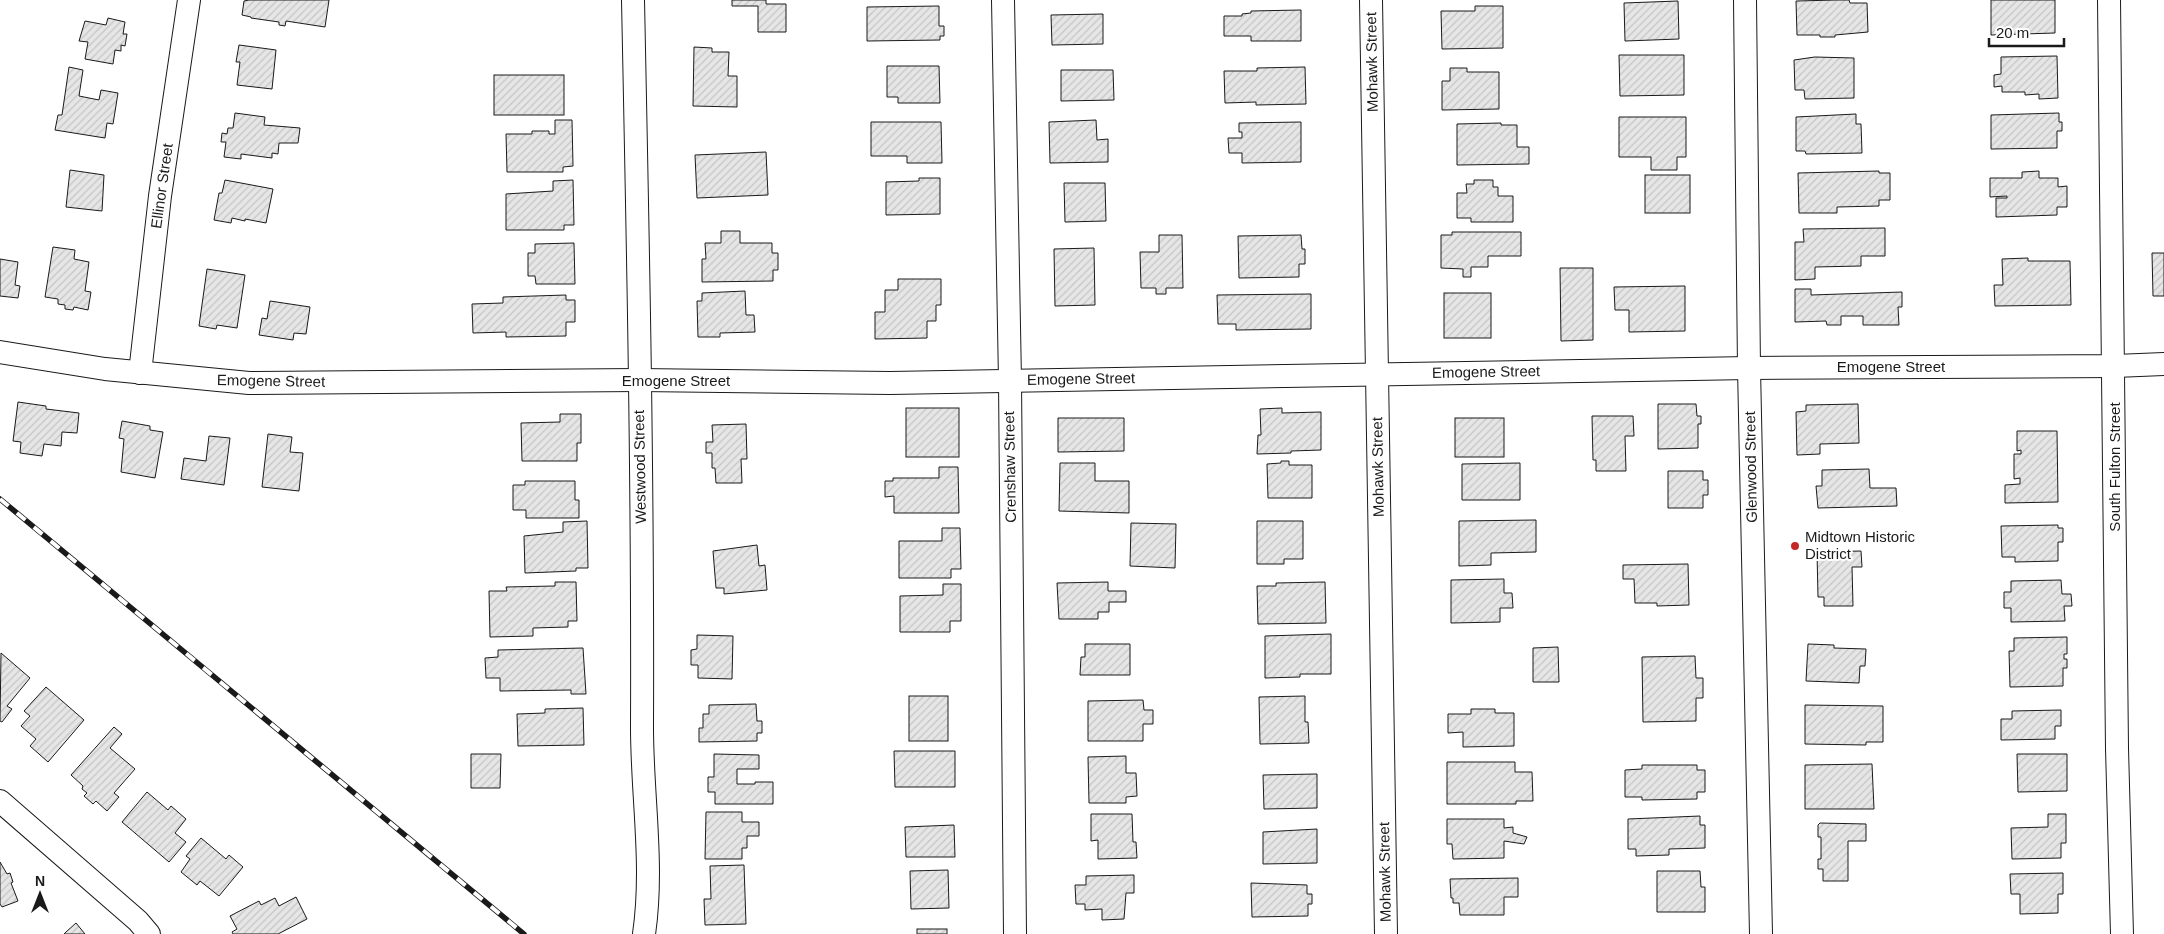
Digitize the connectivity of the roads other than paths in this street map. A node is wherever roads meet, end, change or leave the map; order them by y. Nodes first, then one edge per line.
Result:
1 (189, 0) edge
2 (633, 0) edge
3 (1003, 0) edge
4 (1371, 0) edge
5 (1745, 0) edge
6 (2109, 0) edge
7 (0, 352) edge
8 (2164, 364) edge
9 (2115, 366) junction
10 (1748, 368) junction
11 (140, 373) junction
12 (1377, 374) junction
13 (638, 380) junction
14 (1010, 380) junction
15 (0, 801) edge
16 (149, 934) edge
17 (644, 934) edge
18 (1015, 934) edge
19 (1386, 934) edge
20 (1761, 934) edge
21 (2122, 934) edge

1 - 11 street, Ellinor Street
2 - 13 street, Westwood Street
3 - 14 street, Crenshaw Street
4 - 12 street, Mohawk Street
5 - 10 street, Glenwood Street
6 - 9 street, South Fulton Street
7 - 11 street, Emogene Street
8 - 9 street, Emogene Street
9 - 10 street, Emogene Street
9 - 21 street, South Fulton Street
10 - 12 street, Emogene Street
10 - 20 street, Glenwood Street
11 - 13 street, Emogene Street
12 - 14 street, Emogene Street
12 - 19 street, Mohawk Street
13 - 14 street, Emogene Street
13 - 17 street, Westwood Street
14 - 18 street, Crenshaw Street
15 - 16 street

